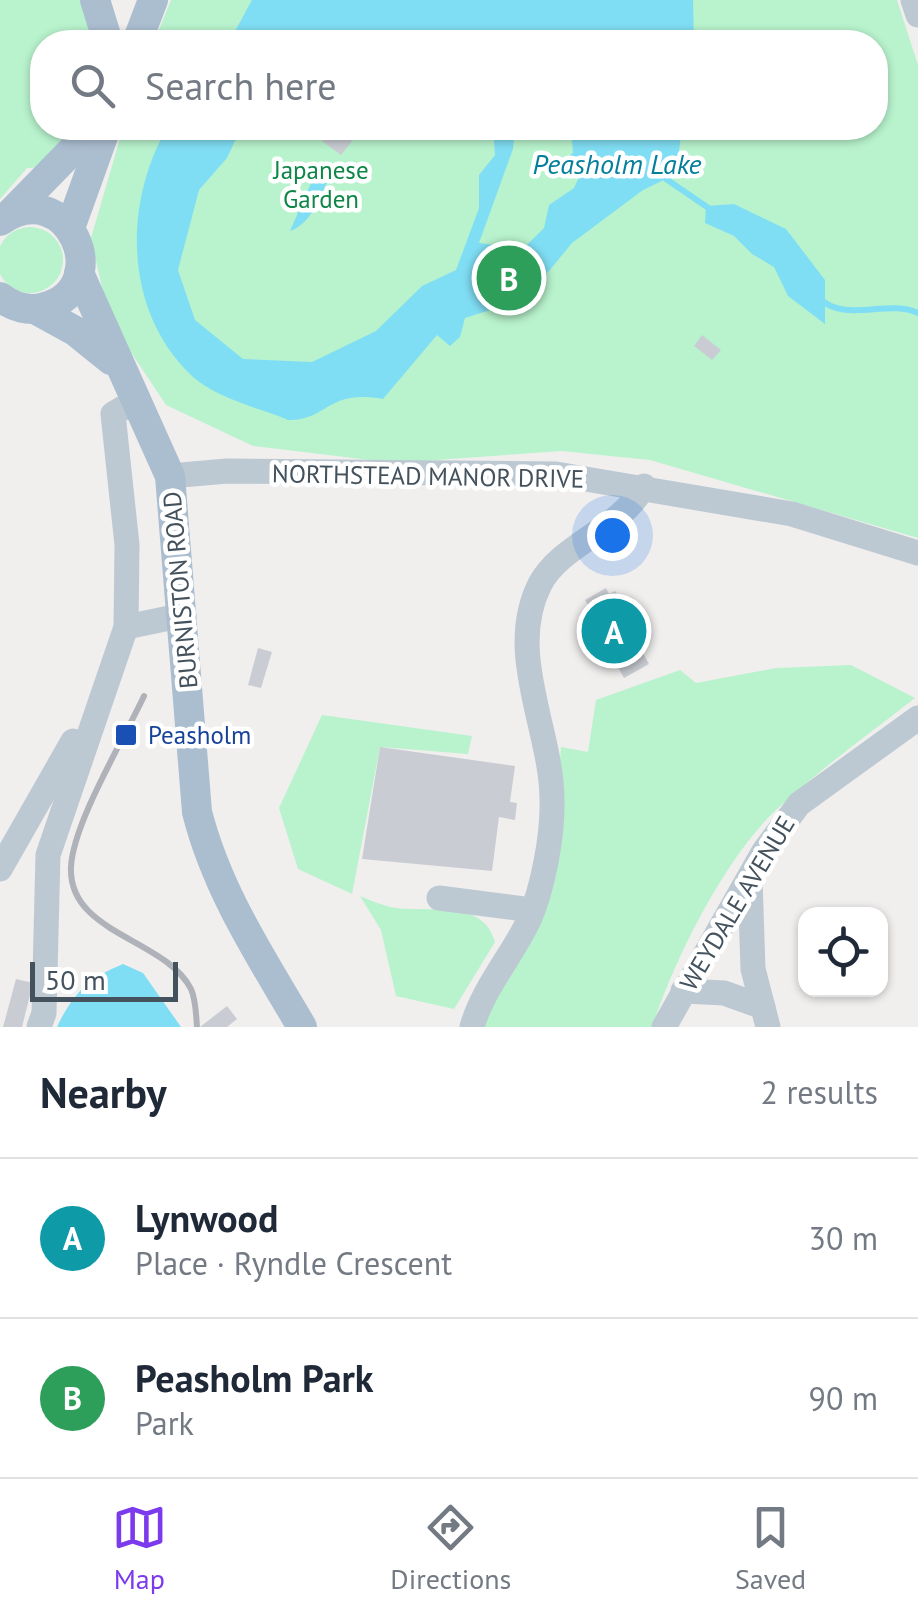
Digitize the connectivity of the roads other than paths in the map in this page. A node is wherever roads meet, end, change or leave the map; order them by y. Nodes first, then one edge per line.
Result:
1 (95, 0) edge
2 (152, 0) edge
3 (913, 0) edge
4 (918, 15) edge
5 (104, 30) edge
6 (141, 30) edge
7 (82, 140) edge
8 (102, 140) edge
9 (5, 218) edge
10 (70, 228) junction
11 (79, 273) junction
12 (10, 302) edge
13 (133, 388) junction
14 (170, 476) junction
15 (644, 486) junction
16 (918, 554) edge
17 (184, 615) junction
18 (126, 627) junction
19 (101, 694) junction
20 (918, 718) edge
21 (0, 869) edge
22 (750, 877) junction
23 (439, 898) dead end
24 (532, 910) junction
25 (683, 991) junction
26 (766, 1017) edge
27 (40, 1027) edge
28 (302, 1027) edge
29 (472, 1027) edge
30 (664, 1027) edge

1 - 5 main road
2 - 6 main road
3 - 4 street
7 - 9 main road
8 - 10 main road
9 - 10 main road
10 - 11 main road, BURNISTON ROAD
11 - 12 main road
11 - 13 main road, BURNISTON ROAD
12 - 13 main road, BURNISTON ROAD
13 - 14 main road, BURNISTON ROAD
13 - 18 street
14 - 15 street, NORTHSTEAD MANOR DRIVE
14 - 17 main road, BURNISTON ROAD
15 - 16 street, NORTHSTEAD MANOR DRIVE
15 - 24 street
17 - 18 street
17 - 28 main road, BURNISTON ROAD
18 - 19 street
19 - 21 street
19 - 27 street
20 - 22 street, WEYDALE AVENUE
22 - 25 street, WEYDALE AVENUE
22 - 26 street
23 - 24 street
24 - 29 street
25 - 26 street
25 - 30 street, WEYDALE AVENUE

